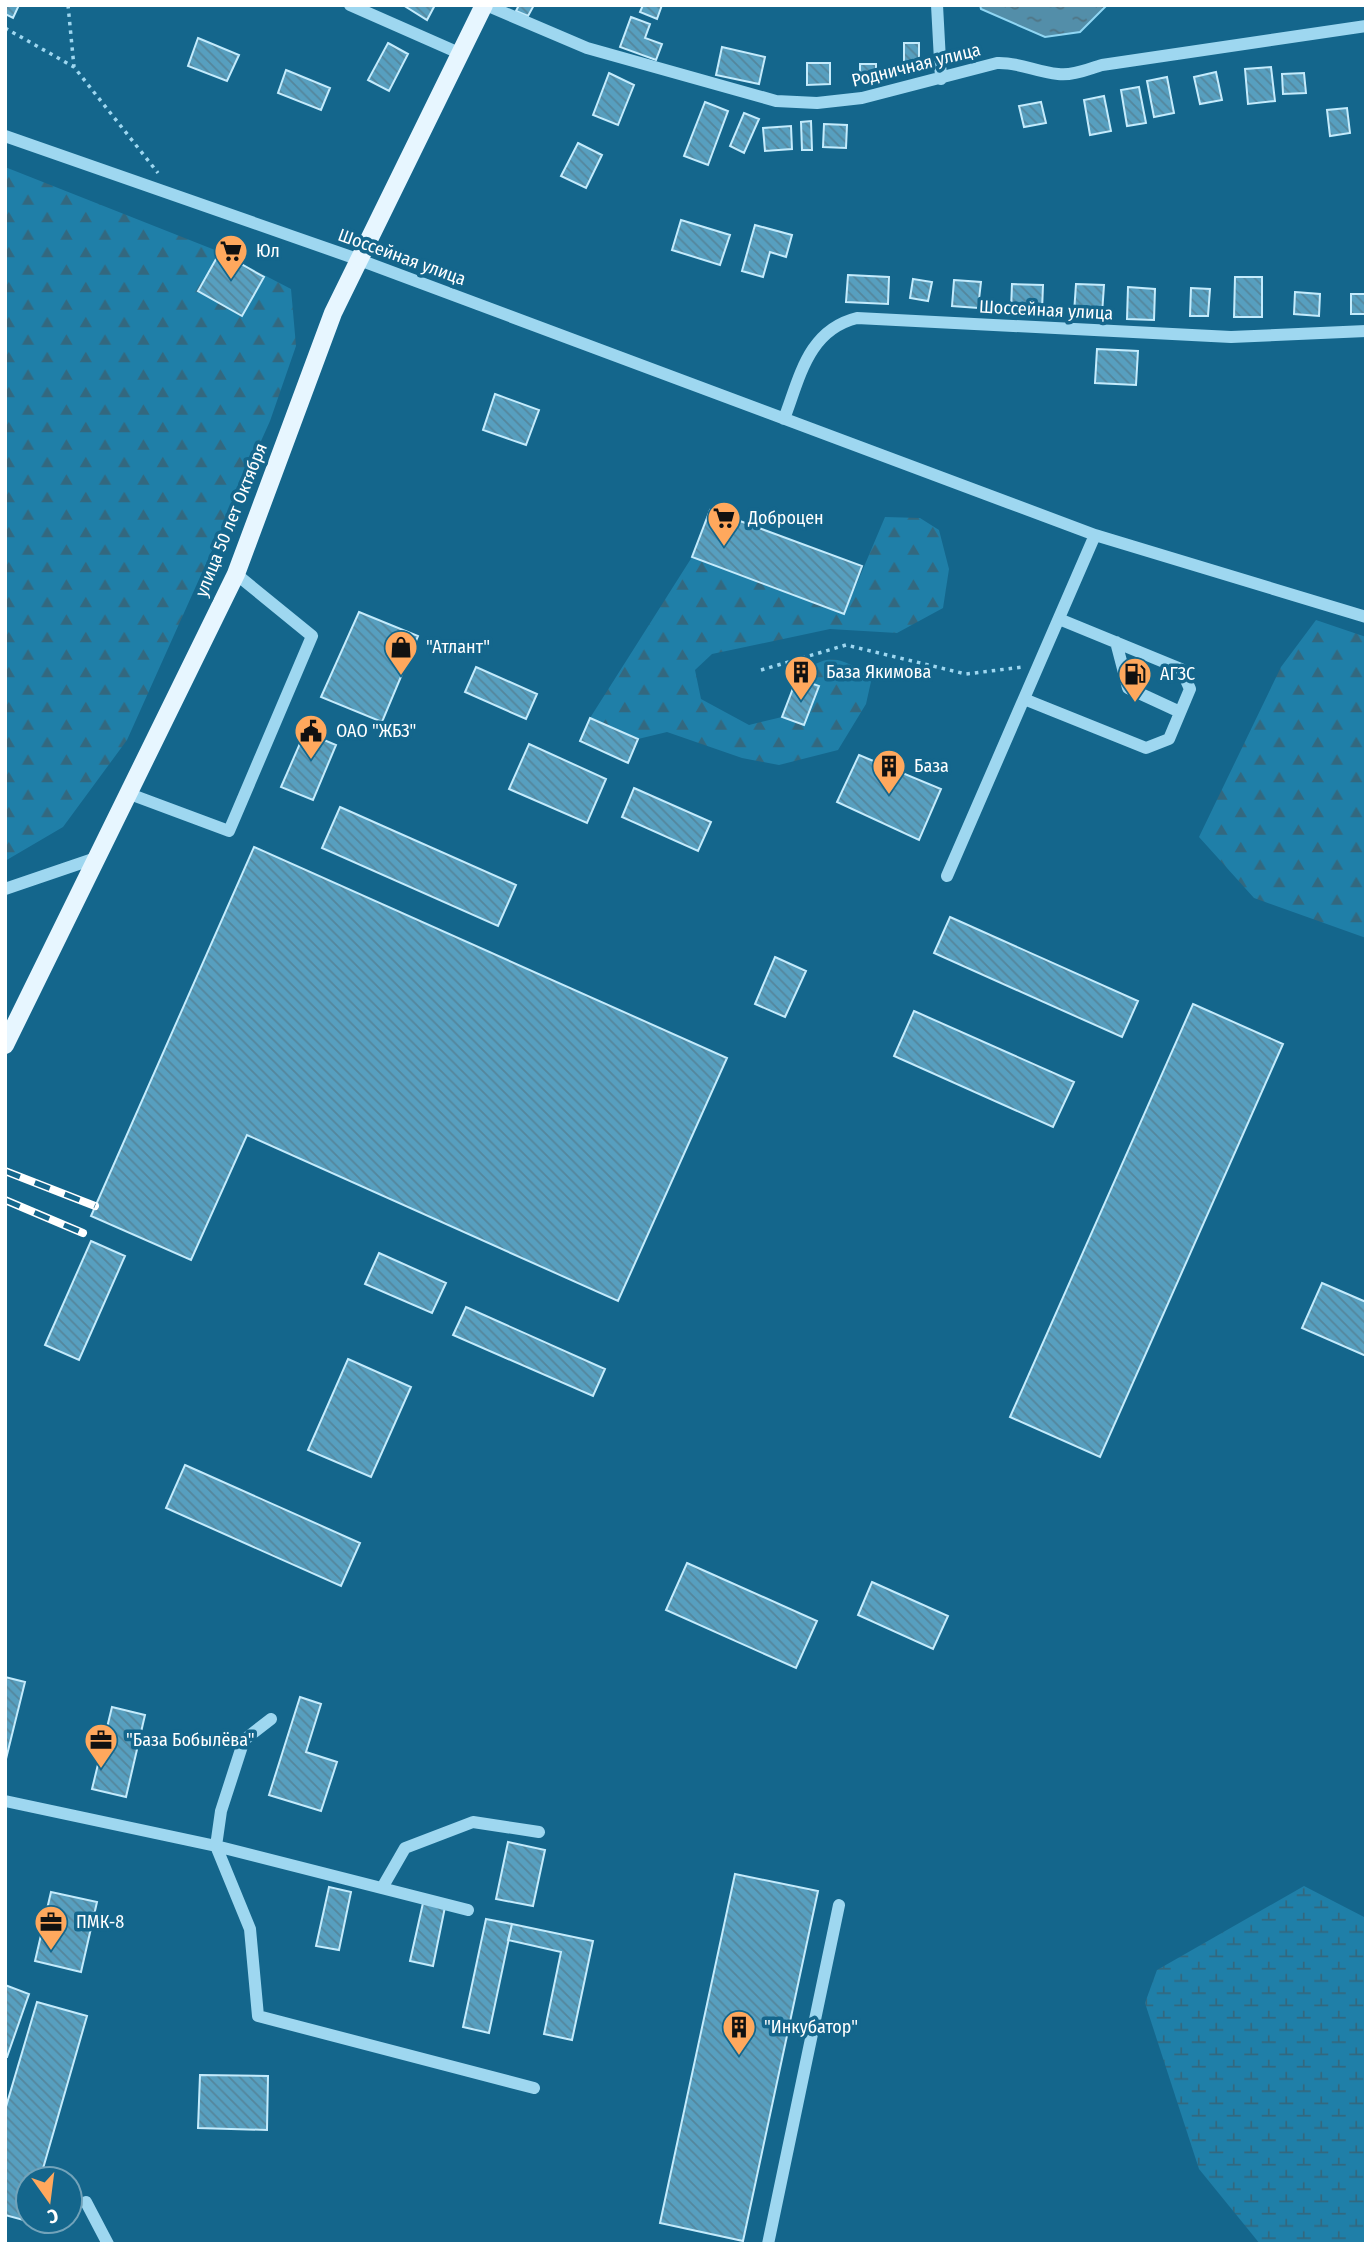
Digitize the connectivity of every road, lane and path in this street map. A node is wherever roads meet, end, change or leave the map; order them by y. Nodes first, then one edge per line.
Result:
1 (68, 5) edge
2 (351, 5) edge
3 (485, 5) edge
4 (937, 5) edge
5 (1366, 26) edge
6 (5, 28) edge
7 (459, 53) junction
8 (74, 68) junction
9 (941, 79) junction
10 (5, 136) edge
11 (175, 196) junction
12 (357, 259) junction
13 (1366, 331) edge
14 (784, 419) junction
15 (1095, 535) junction
16 (236, 575) junction
17 (1366, 617) edge
18 (1059, 619) junction
19 (1116, 642) junction
20 (1039, 665) junction
21 (761, 670) dead end
22 (1024, 699) junction
23 (1180, 712) junction
24 (128, 793) junction
25 (96, 858) junction
26 (947, 876) dead end
27 (5, 889) edge
28 (5, 1045) edge
29 (271, 1718) dead end
30 (5, 1801) edge
31 (539, 1832) dead end
32 (216, 1846) junction
33 (382, 1888) junction
34 (839, 1905) dead end
35 (468, 1910) dead end
36 (534, 2088) dead end
37 (86, 2202) dead end
38 (108, 2244) edge
39 (768, 2244) edge

1 - 8 path
2 - 7 street
3 - 7 main road, улица 50 лет Октября
3 - 9 street, Родничная улица
4 - 9 street
5 - 9 street, Родничная улица
6 - 8 path
7 - 12 main road, улица 50 лет Октября
8 - 11 path
10 - 11 street, Шоссейная улица
11 - 12 street, Шоссейная улица
12 - 14 street, Шоссейная улица
12 - 16 main road, улица 50 лет Октября
13 - 14 street, Шоссейная улица
14 - 15 street, Шоссейная улица
15 - 17 street, Шоссейная улица
15 - 18 street
16 - 24 main road, улица 50 лет Октября
16 - 24 street
18 - 19 street
18 - 20 street
19 - 23 street
19 - 23 street
20 - 21 path
20 - 22 street
22 - 23 street
22 - 26 street
24 - 25 main road, улица 50 лет Октября
25 - 27 street
25 - 28 main road, улица 50 лет Октября
29 - 32 street
30 - 32 street
31 - 33 street
32 - 33 street
32 - 36 street
33 - 35 street
34 - 39 street
37 - 38 street

